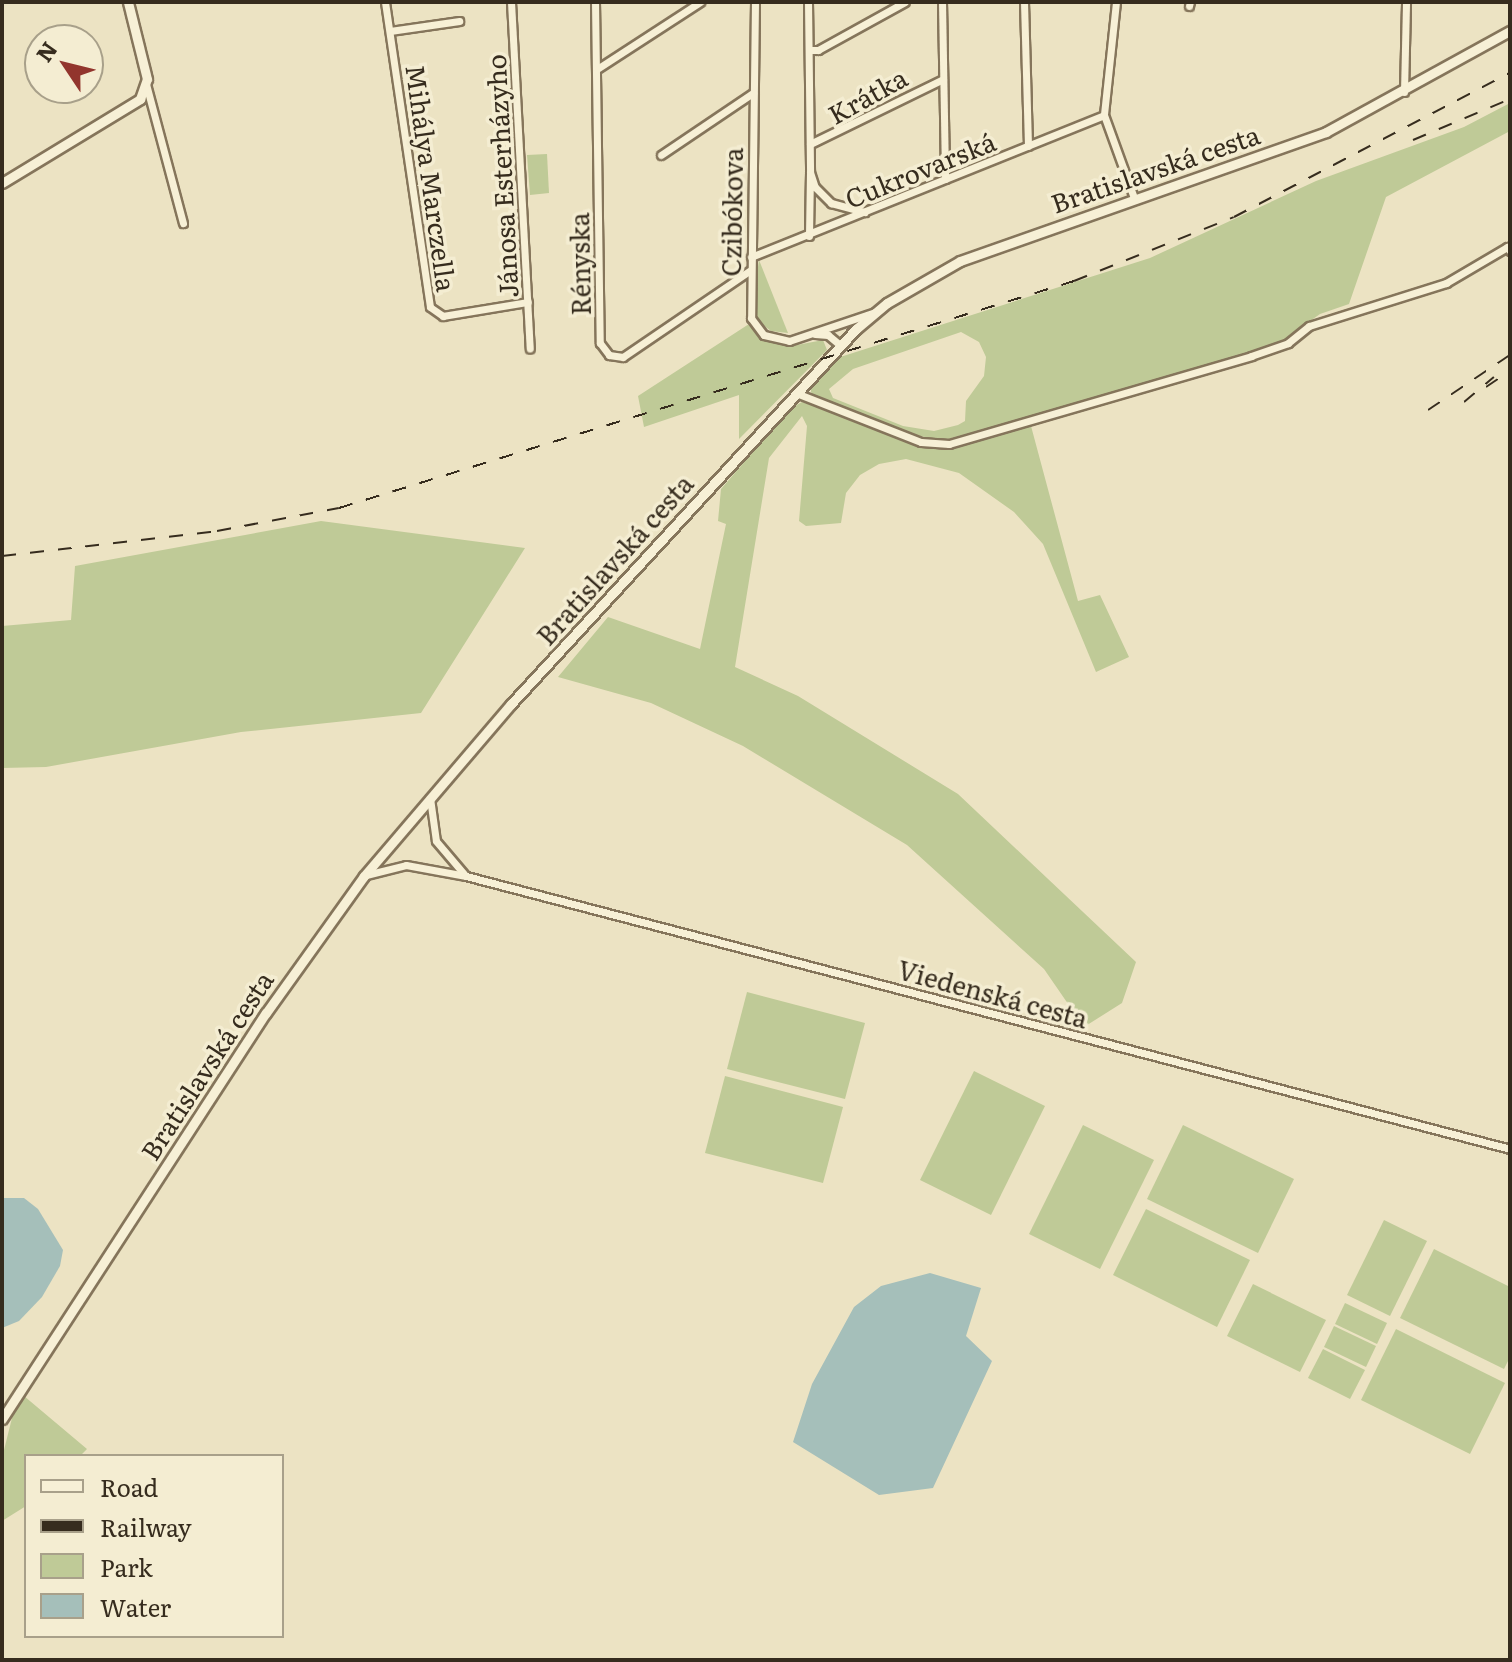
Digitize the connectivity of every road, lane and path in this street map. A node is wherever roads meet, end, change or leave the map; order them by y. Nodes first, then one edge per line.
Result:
1 (128, 2) edge
2 (385, 2) edge
3 (511, 2) edge
4 (595, 2) edge
5 (700, 2) edge
6 (755, 2) edge
7 (808, 2) edge
8 (905, 2) edge
9 (942, 2) edge
10 (1024, 2) edge
11 (1116, 2) edge
12 (1406, 2) edge
13 (687, 6) edge
14 (459, 21) dead end
15 (390, 31) junction
16 (1510, 31) edge
17 (809, 50) junction
18 (597, 69) junction
19 (943, 79) junction
20 (146, 84) junction
21 (1404, 92) junction
22 (753, 93) junction
23 (1104, 115) junction
24 (810, 144) junction
25 (1028, 146) junction
26 (661, 155) dead end
27 (810, 172) junction
28 (945, 179) junction
29 (2, 183) edge
30 (1134, 198) junction
31 (867, 212) junction
32 (183, 223) dead end
33 (809, 236) junction
34 (1510, 251) edge
35 (751, 257) junction
36 (749, 271) junction
37 (528, 302) junction
38 (875, 312) junction
39 (813, 334) junction
40 (840, 345) junction
41 (530, 348) dead end
42 (796, 393) junction
43 (430, 795) junction
44 (364, 876) junction
45 (466, 876) junction
46 (1510, 1149) edge
47 (2, 1419) edge

1 - 20 street
2 - 15 street, Mihálya Marczella
3 - 37 street, Jánosa Esterházyho
4 - 18 street, Rényska
5 - 13 street
6 - 22 street, Czibókova
7 - 17 street
8 - 17 street
9 - 19 street
10 - 25 street
11 - 23 street
12 - 21 street
13 - 18 street
14 - 15 street
15 - 37 street, Mihálya Marczella
16 - 21 street, Bratislavská cesta
17 - 24 street
18 - 36 street, Rényska
19 - 24 street, Krátka
19 - 28 street
20 - 29 street
20 - 32 street
21 - 30 street, Bratislavská cesta
22 - 26 street
22 - 35 street, Czibókova
23 - 25 street, Cukrovarská
23 - 30 street
24 - 27 street
25 - 28 street, Cukrovarská
27 - 31 street
27 - 33 street
28 - 31 street, Cukrovarská
30 - 38 street, Bratislavská cesta
31 - 33 street, Cukrovarská
33 - 35 street, Cukrovarská
34 - 42 street
35 - 36 street, Czibókova
36 - 39 street, Czibókova
37 - 41 street, Jánosa Esterházyho
38 - 39 street
38 - 40 street, Bratislavská cesta
39 - 40 street, Czibókova
40 - 42 street, Bratislavská cesta
42 - 43 street, Bratislavská cesta
43 - 44 street, Bratislavská cesta
43 - 45 street
44 - 45 street, Viedenská cesta
44 - 47 street, Bratislavská cesta
45 - 46 street, Viedenská cesta

